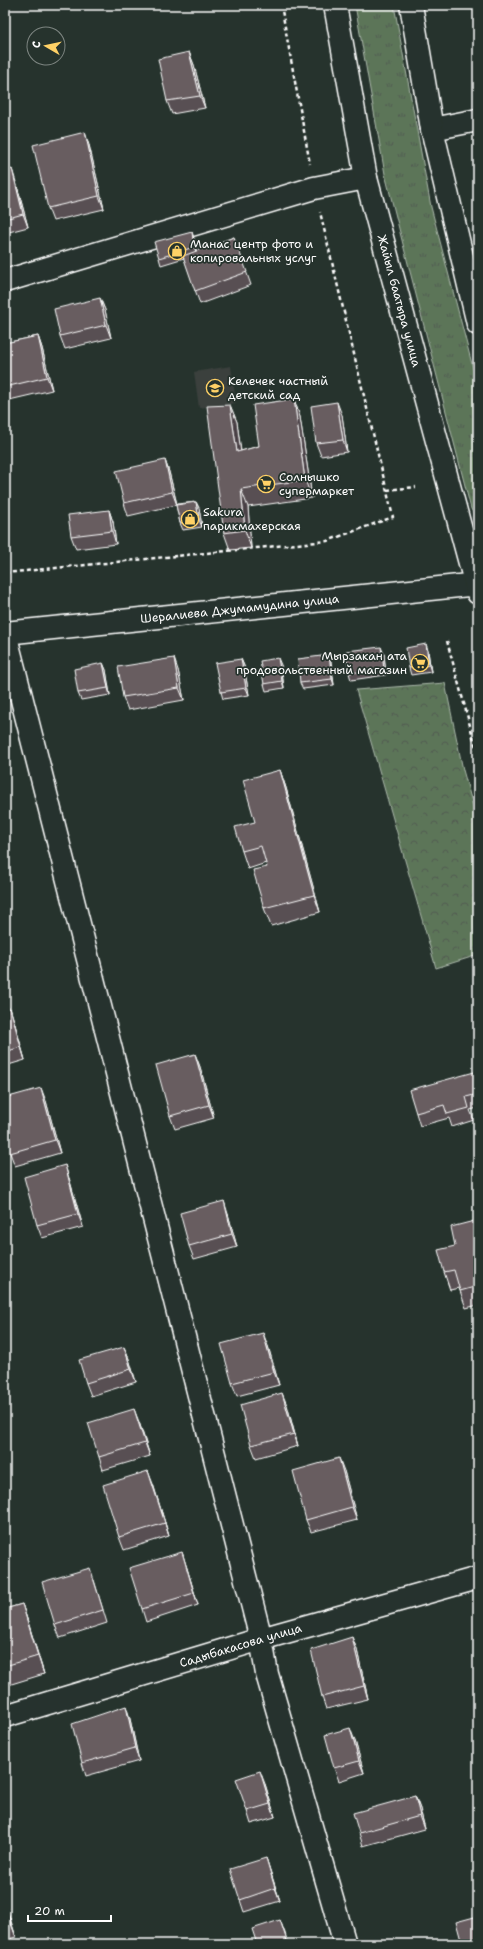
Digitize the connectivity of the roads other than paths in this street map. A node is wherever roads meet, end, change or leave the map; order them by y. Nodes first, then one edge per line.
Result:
1 (335, 5) edge
2 (410, 5) edge
3 (478, 120) edge
4 (432, 129) junction
5 (366, 178) junction
6 (5, 281) edge
7 (478, 324) edge
8 (477, 587) edge
9 (5, 633) edge
10 (478, 1578) edge
11 (261, 1639) junction
12 (5, 1716) edge
13 (344, 1944) edge

1 - 5 street, Жайыл баатыра улица
2 - 4 street
3 - 4 street
4 - 7 street
5 - 6 street
5 - 8 street, Жайыл баатыра улица
8 - 9 street, Шералиева Джумамудина улица
9 - 11 street
10 - 11 street, Садыбакасова улица
11 - 12 street, Садыбакасова улица
11 - 13 street

